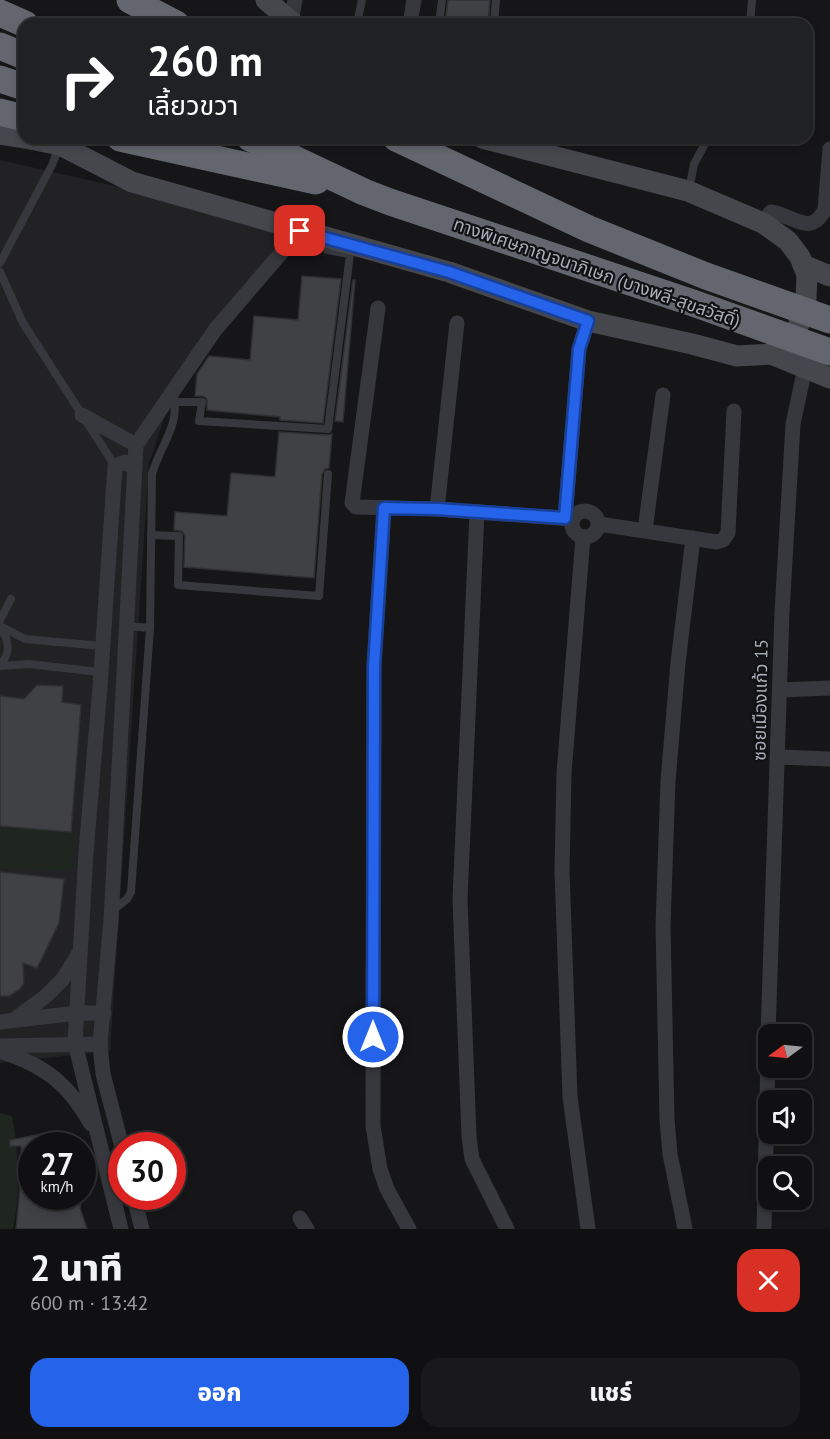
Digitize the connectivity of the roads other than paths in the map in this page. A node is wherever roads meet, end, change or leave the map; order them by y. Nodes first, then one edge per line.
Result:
1 (130, 0) edge
2 (266, 0) edge
3 (295, 0) edge
4 (362, 0) edge
5 (414, 0) edge
6 (442, 0) edge
7 (496, 0) edge
8 (753, 0) edge
9 (0, 13) edge
10 (164, 18) edge
11 (287, 18) edge
12 (293, 18) edge
13 (358, 18) edge
14 (411, 18) edge
15 (440, 18) edge
16 (494, 18) edge
17 (751, 18) edge
18 (18, 21) edge
19 (0, 46) edge
20 (18, 54) edge
21 (0, 79) edge
22 (18, 85) edge
23 (0, 112) edge
24 (18, 116) edge
25 (0, 134) edge
26 (18, 137) edge
27 (51, 144) edge
28 (152, 144) edge
29 (263, 144) edge
30 (409, 144) edge
31 (505, 144) edge
32 (705, 144) edge
33 (60, 146) junction
34 (830, 149) edge
35 (688, 191) junction
36 (364, 192) junction
37 (763, 223) junction
38 (300, 231) junction
39 (327, 250) dead end
40 (0, 263) edge
41 (803, 265) junction
42 (0, 272) edge
43 (830, 276) edge
44 (378, 308) dead end
45 (830, 320) edge
46 (588, 321) junction
47 (457, 323) dead end
48 (830, 352) edge
49 (771, 354) junction
50 (804, 368) junction
51 (830, 378) edge
52 (663, 395) dead end
53 (174, 397) junction
54 (734, 411) dead end
55 (82, 415) junction
56 (136, 445) junction
57 (115, 466) junction
58 (134, 468) junction
59 (328, 474) dead end
60 (384, 508) junction
61 (437, 509) junction
62 (477, 512) junction
63 (569, 518) junction
64 (599, 524) junction
65 (645, 530) junction
66 (151, 535) junction
67 (583, 537) junction
68 (693, 538) junction
69 (11, 599) dead end
70 (0, 620) edge
71 (126, 626) junction
72 (0, 627) edge
73 (150, 628) junction
74 (102, 646) junction
75 (0, 666) edge
76 (100, 672) junction
77 (830, 688) edge
78 (780, 690) junction
79 (778, 757) junction
80 (830, 759) edge
81 (112, 910) junction
82 (79, 952) junction
83 (77, 1013) junction
84 (104, 1013) junction
85 (7, 1021) edge
86 (768, 1024) edge
87 (75, 1043) junction
88 (100, 1044) junction
89 (0, 1048) edge
90 (767, 1078) edge
91 (118, 1132) edge
92 (99, 1140) junction
93 (137, 1210) edge
94 (682, 1228) edge
95 (121, 1229) edge
96 (142, 1229) edge
97 (409, 1229) edge
98 (507, 1229) edge
99 (588, 1229) edge
100 (764, 1229) edge

1 - 10 highway
2 - 11 main road
3 - 12 street
4 - 13 lane
5 - 14 street
6 - 15 lane
7 - 16 lane
8 - 17 lane
9 - 18 highway
19 - 20 highway
21 - 22 highway
23 - 24 highway
25 - 26 main road
27 - 33 main road
28 - 36 highway, ทางพิเศษกาญจนาภิเษก (บางพลี-สุขสวัสดิ์)
29 - 36 highway, ทางพิเศษกาญจนาภิเษก (บางพลี-สุขสวัสดิ์)
30 - 45 highway, ทางพิเศษกาญจนาภิเษก (บางพลี-สุขสวัสดิ์)
31 - 35 main road
32 - 35 lane
33 - 38 main road
33 - 40 lane
34 - 37 street
35 - 37 main road
36 - 48 highway, ทางพิเศษกาญจนาภิเษก (บางพลี-สุขสวัสดิ์)
37 - 41 main road
38 - 46 main road
38 - 53 street
39 - 53 lane
41 - 43 main road
41 - 49 main road
42 - 55 lane
44 - 60 street
46 - 49 main road
46 - 63 street
47 - 61 street
49 - 50 main road
50 - 51 main road
50 - 78 street, ซอยเมืองแก้ว 15
52 - 65 street
53 - 56 street
53 - 66 lane
54 - 68 street
55 - 56 street
55 - 57 lane
56 - 58 street
57 - 58 street
57 - 74 street
58 - 71 street
59 - 66 lane
60 - 61 street
60 - 97 street
61 - 62 street
62 - 63 street
62 - 98 street
63 - 64 street
63 - 67 street
64 - 65 street
64 - 67 street
65 - 68 street
66 - 73 lane
67 - 99 street
68 - 94 street
69 - 70 lane
71 - 73 lane
71 - 81 street
72 - 74 lane
72 - 75 lane
73 - 81 lane
74 - 76 street
75 - 76 lane
76 - 82 street
77 - 78 street
78 - 79 street, ซอยเมืองแก้ว 15
79 - 80 street
79 - 86 street, ซอยเมืองแก้ว 15
81 - 84 street
82 - 83 street
82 - 85 street
83 - 84 street
83 - 85 street
83 - 87 street
84 - 88 street
87 - 88 street
87 - 89 street
87 - 92 street
88 - 91 street
89 - 92 street
90 - 100 street
92 - 95 street
93 - 96 street

